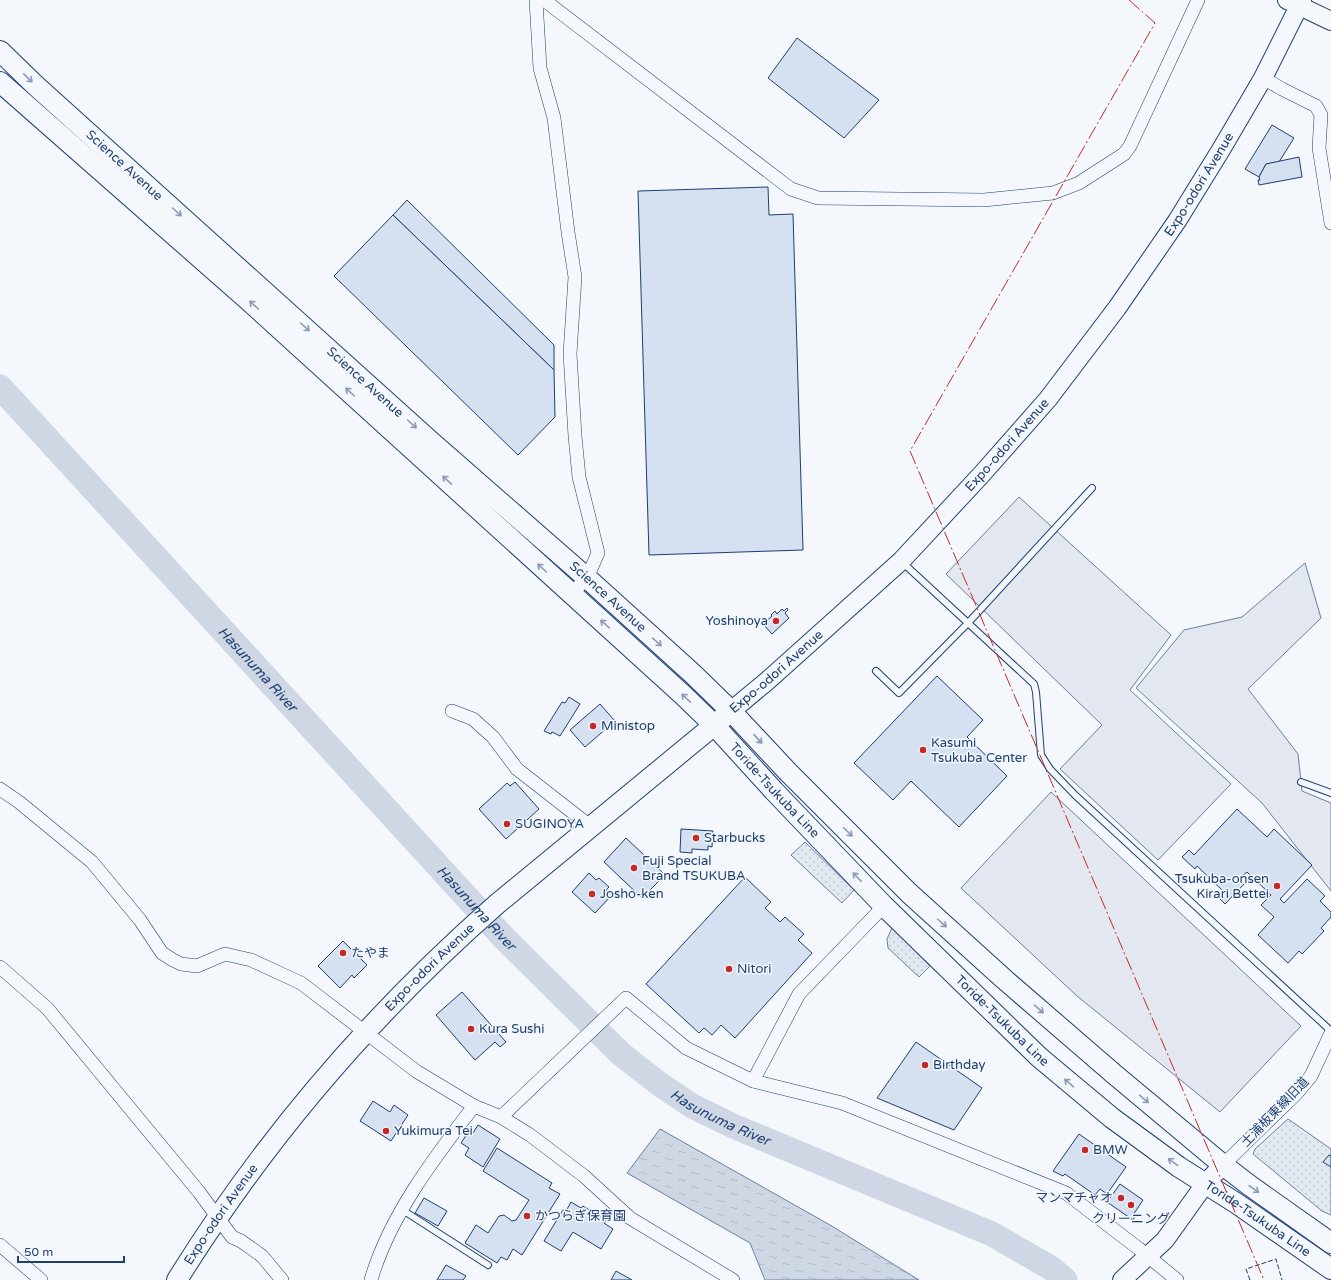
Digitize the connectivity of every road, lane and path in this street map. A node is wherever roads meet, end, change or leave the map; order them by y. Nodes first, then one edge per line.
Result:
1 (536, 0) edge
2 (544, 0) edge
3 (1198, 0) edge
4 (1296, 2) edge
5 (1331, 21) edge
6 (0, 51) edge
7 (1262, 78) junction
8 (0, 82) edge
9 (1331, 223) edge
10 (1092, 488) dead end
11 (901, 561) junction
12 (587, 578) junction
13 (571, 594) junction
14 (968, 623) junction
15 (876, 671) dead end
16 (452, 711) dead end
17 (731, 711) junction
18 (714, 725) junction
19 (1301, 782) dead end
20 (0, 789) edge
21 (1331, 793) edge
22 (590, 826) junction
23 (884, 906) junction
24 (0, 967) edge
25 (365, 1032) junction
26 (1331, 1032) edge
27 (753, 1081) junction
28 (474, 1106) junction
29 (501, 1117) junction
30 (1223, 1165) junction
31 (1205, 1184) junction
32 (401, 1209) junction
33 (217, 1218) junction
34 (1331, 1243) edge
35 (0, 1245) edge
36 (1148, 1256) junction
37 (488, 1265) dead end
38 (1331, 1269) edge
39 (1127, 1276) edge
40 (41, 1280) edge
41 (177, 1280) edge
42 (282, 1280) edge
43 (371, 1280) edge
44 (732, 1280) edge
45 (1176, 1280) edge

1 - 12 street
2 - 3 street
4 - 5 main road
4 - 7 main road, Expo-odori Avenue
6 -> 12 main road, Science Avenue
7 - 9 street
7 - 11 main road, Expo-odori Avenue
13 -> 8 main road, Science Avenue
10 - 14 lane
11 - 14 lane
11 - 17 main road, Expo-odori Avenue
12 - 13 street
12 -> 17 main road, Science Avenue
18 -> 13 main road, Science Avenue
14 - 15 lane
14 - 26 lane
16 - 22 street
17 - 18 main road, Expo-odori Avenue
17 -> 30 main road, Toride-Tsukuba Line
18 - 22 main road, Expo-odori Avenue
23 -> 18 main road, Toride-Tsukuba Line
19 - 21 lane
20 - 25 street
22 - 25 main road, Expo-odori Avenue
23 - 27 street
31 -> 23 main road, Toride-Tsukuba Line
24 - 33 street
25 - 28 street
25 - 33 main road, Expo-odori Avenue
26 - 30 street, 土浦板東線旧道
27 - 29 street
27 - 36 street
28 - 29 street
28 - 32 street
29 - 44 street
30 - 31 main road
30 -> 34 main road, Toride-Tsukuba Line
31 - 36 main road
31 - 38 main road, Toride-Tsukuba Line
32 - 37 lane
32 - 43 street
33 - 41 main road, Expo-odori Avenue
33 - 42 street
35 - 40 street
36 - 39 main road
36 - 45 street

